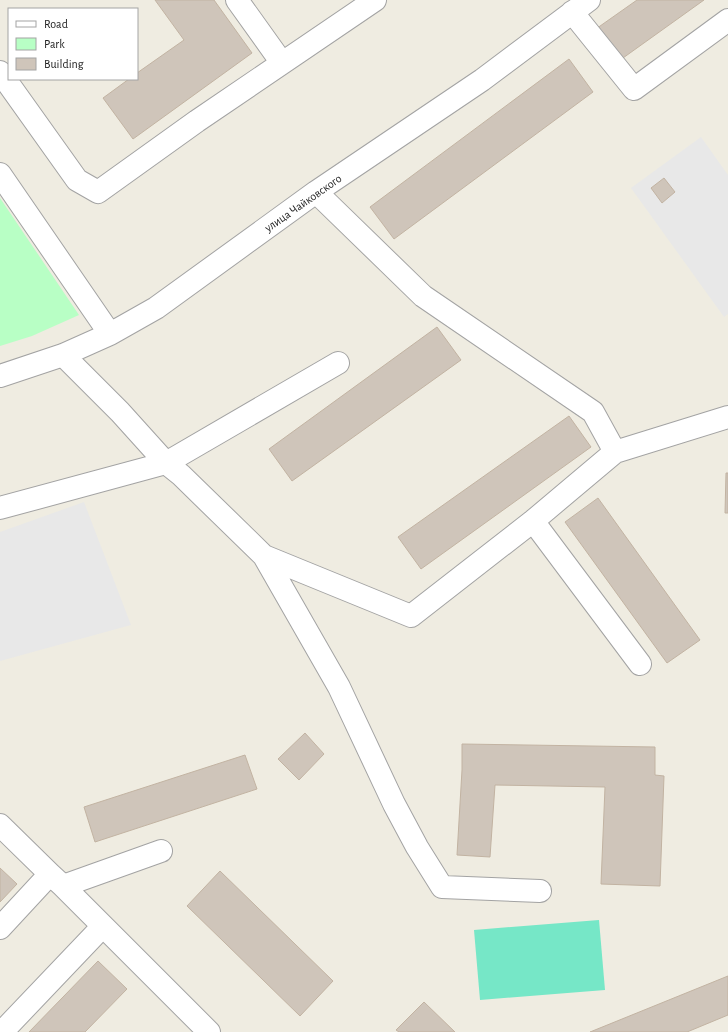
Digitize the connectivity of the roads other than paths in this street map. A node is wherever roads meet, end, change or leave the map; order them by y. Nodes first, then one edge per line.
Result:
1 (237, 0) edge
2 (375, 0) edge
3 (581, 6) edge
4 (728, 20) edge
5 (282, 63) junction
6 (0, 72) edge
7 (0, 174) edge
8 (316, 192) junction
9 (110, 334) junction
10 (63, 355) junction
11 (338, 363) dead end
12 (0, 376) edge
13 (728, 418) edge
14 (615, 452) junction
15 (166, 463) junction
16 (0, 508) edge
17 (533, 520) junction
18 (264, 556) junction
19 (640, 664) dead end
20 (0, 825) edge
21 (161, 851) dead end
22 (57, 880) junction
23 (540, 891) dead end
24 (103, 926) junction
25 (0, 928) edge
26 (2, 1032) edge
27 (209, 1032) edge

1 - 5 street
2 - 5 street
3 - 4 street
3 - 8 street, улица Чайковского
5 - 6 street
7 - 9 street
8 - 9 street, улица Чайковского
8 - 14 street
9 - 10 street, улица Чайковского
10 - 12 street, улица Чайковского
10 - 15 street
11 - 15 street
13 - 14 street
14 - 17 street
15 - 16 street
15 - 18 street
17 - 18 street
17 - 19 street
18 - 23 street
20 - 22 street
21 - 22 street
22 - 24 street
22 - 25 street
24 - 26 street
24 - 27 street

